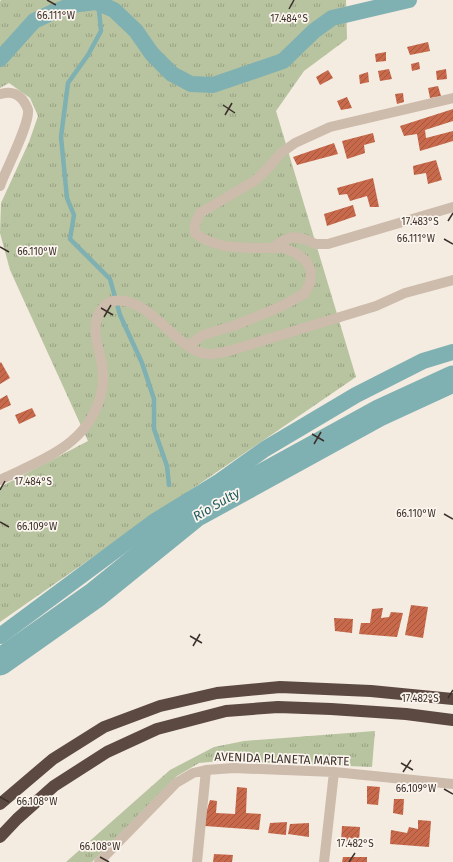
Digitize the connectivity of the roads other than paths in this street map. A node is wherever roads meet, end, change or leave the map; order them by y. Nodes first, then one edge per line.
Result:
1 (0, 94) edge
2 (453, 98) edge
3 (0, 186) edge
4 (453, 207) edge
5 (272, 248) junction
6 (453, 280) edge
7 (188, 346) junction
8 (0, 480) edge
9 (453, 699) edge
10 (453, 720) edge
11 (206, 770) junction
12 (334, 772) junction
13 (453, 784) edge
14 (0, 804) edge
15 (0, 837) edge
16 (99, 862) edge
17 (197, 862) edge
18 (324, 862) edge

1 - 3 street
2 - 5 street
4 - 5 street
5 - 7 street
6 - 7 street
7 - 8 street
9 - 14 highway
10 - 15 highway
11 - 12 street, AVENIDA PLANETA MARTE
11 - 16 street, AVENIDA PLANETA MARTE
11 - 17 street
12 - 13 street, AVENIDA PLANETA MARTE
12 - 18 street

